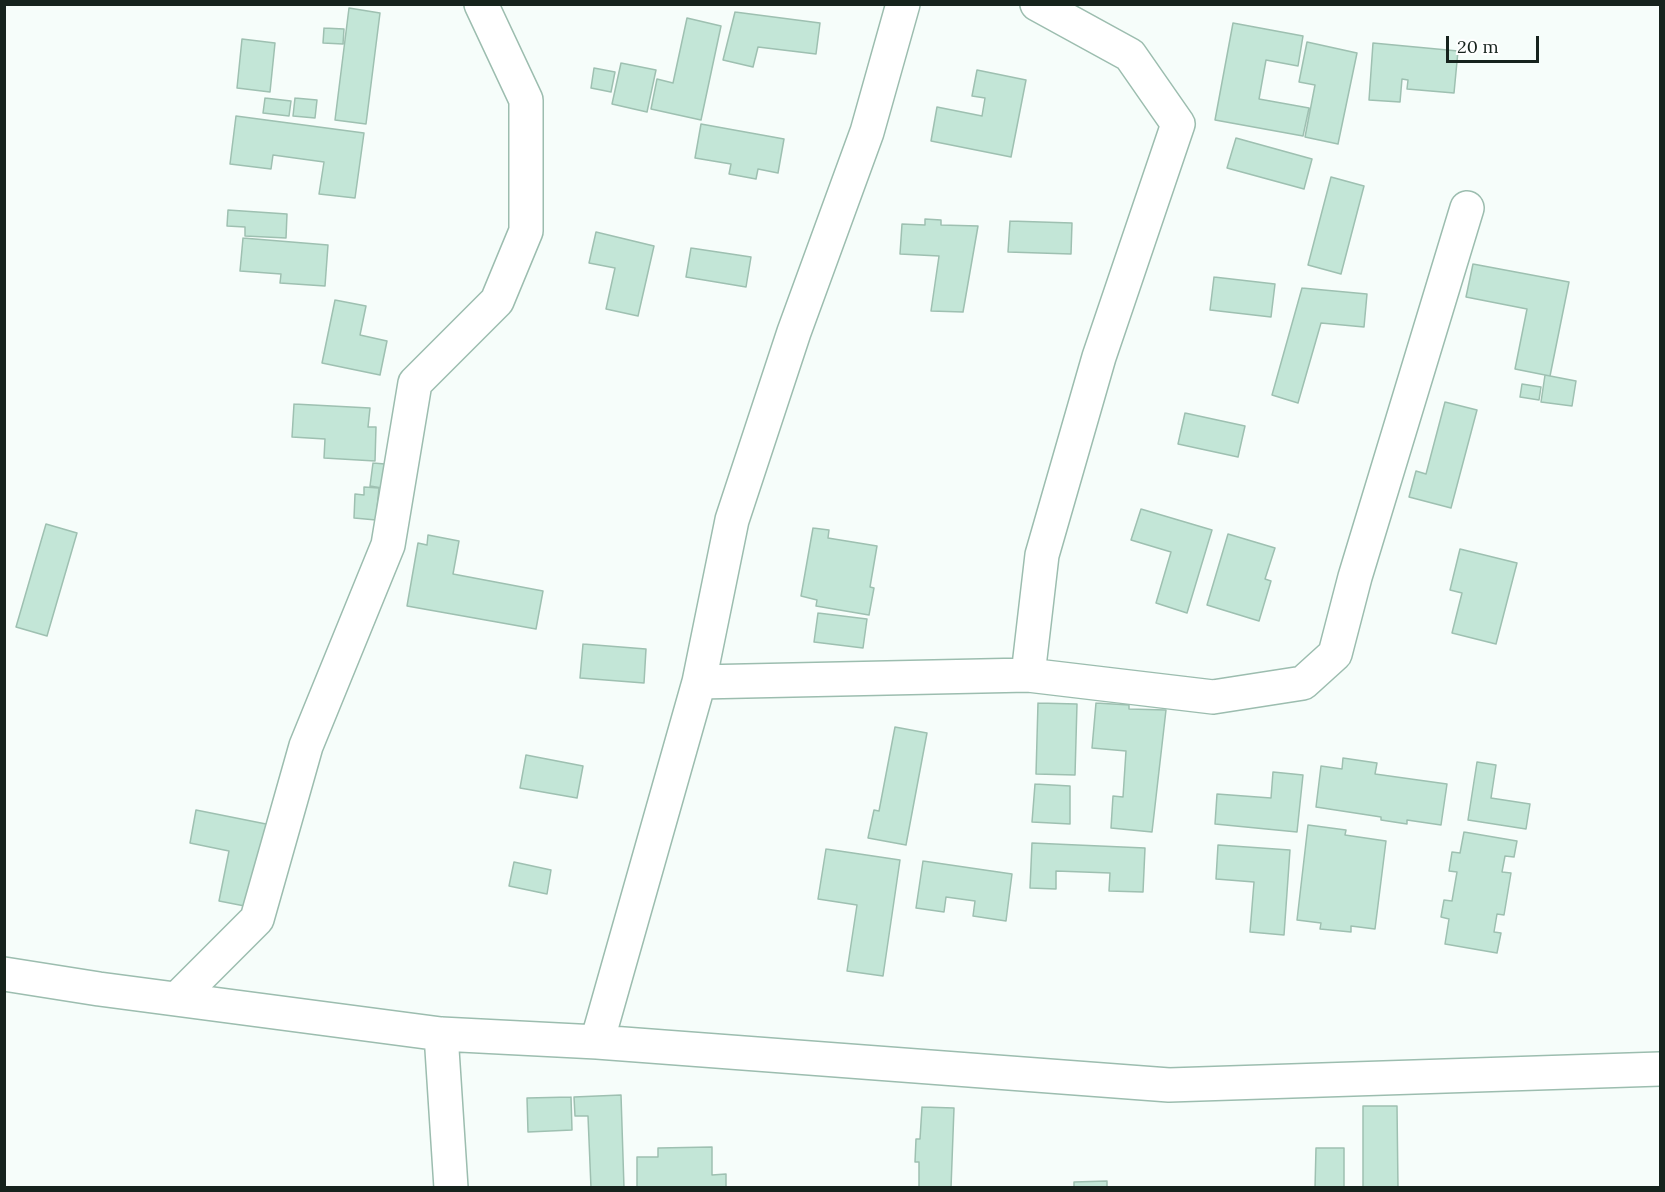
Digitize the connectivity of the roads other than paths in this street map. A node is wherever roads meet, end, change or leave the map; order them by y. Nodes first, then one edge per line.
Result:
1 (481, 4) edge
2 (903, 4) edge
3 (1037, 4) edge
4 (1467, 208) dead end
5 (1028, 675) junction
6 (699, 682) junction
7 (4, 974) edge
8 (177, 999) junction
9 (441, 1034) junction
10 (597, 1042) junction
11 (1660, 1069) edge
12 (451, 1188) edge

1 - 8 street
2 - 6 street
3 - 5 street
4 - 5 street
5 - 6 street
6 - 10 street
7 - 8 street
8 - 9 street
9 - 10 street
9 - 12 street
10 - 11 street

